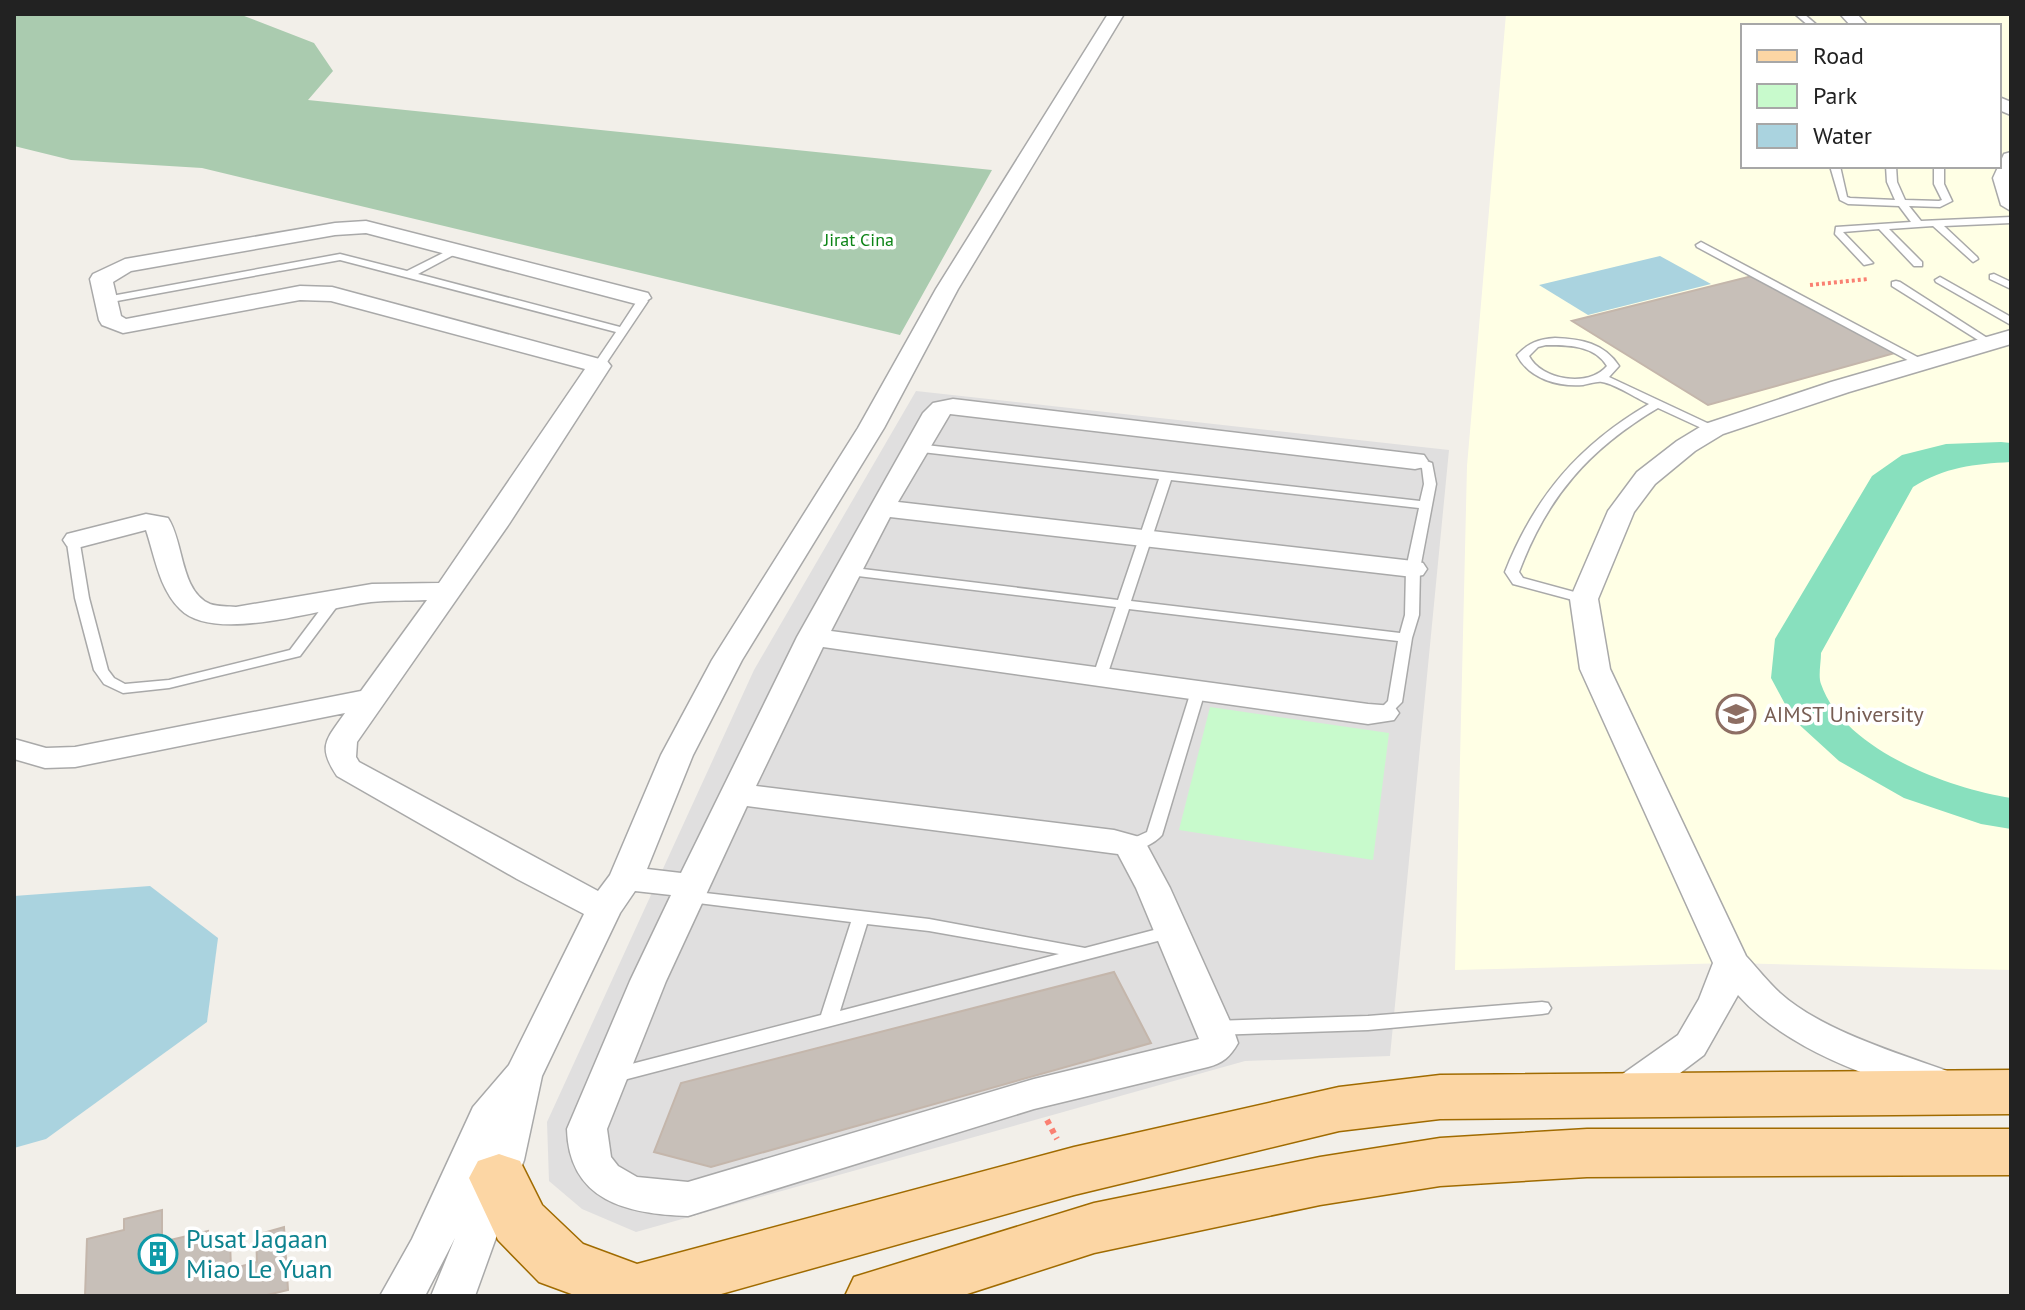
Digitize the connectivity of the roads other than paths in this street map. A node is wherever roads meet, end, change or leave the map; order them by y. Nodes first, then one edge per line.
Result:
1 (1116, 14) edge
2 (2011, 158) edge
3 (1836, 168) edge
4 (1891, 168) edge
5 (1939, 168) edge
6 (1899, 202) junction
7 (2011, 205) edge
8 (2011, 220) edge
9 (1918, 224) junction
10 (1936, 224) junction
11 (1880, 225) junction
12 (1701, 245) dead end
13 (455, 250) junction
14 (1973, 259) dead end
15 (1868, 263) dead end
16 (1918, 264) dead end
17 (410, 274) junction
18 (1994, 277) dead end
19 (1940, 280) dead end
20 (1896, 284) dead end
21 (2011, 286) edge
22 (640, 298) joint
23 (106, 300) junction
24 (2011, 322) edge
25 (624, 331) junction
26 (2001, 340) edge
27 (1919, 362) junction
28 (599, 366) junction
29 (1602, 378) junction
30 (1658, 403) junction
31 (1714, 429) junction
32 (917, 448) junction
33 (1415, 461) joint
34 (1165, 479) junction
35 (1425, 505) junction
36 (882, 508) junction
37 (1145, 538) junction
38 (77, 540) joint
39 (1413, 569) junction
40 (846, 571) junction
41 (445, 591) junction
42 (337, 597) junction
43 (1584, 599) junction
44 (1121, 606) junction
45 (812, 637) junction
46 (1405, 638) junction
47 (1100, 676) junction
48 (1199, 688) junction
49 (369, 699) junction
50 (1383, 713) joint
51 (14, 749) edge
52 (738, 794) junction
53 (1131, 846) junction
54 (626, 878) junction
55 (690, 892) junction
56 (604, 909) junction
57 (860, 918) junction
58 (1173, 931) junction
59 (1085, 953) junction
60 (1731, 963) junction
61 (1542, 1008) dead end
62 (828, 1021) junction
63 (1214, 1028) junction
64 (524, 1074) junction
65 (608, 1077) junction
66 (1987, 1092) edge
67 (1621, 1096) junction
68 (2011, 1152) edge
69 (499, 1178) junction
70 (627, 1294) edge
71 (402, 1296) edge
72 (453, 1296) edge
73 (877, 1296) edge

1 - 54 street
2 - 7 street
3 - 6 lane
4 - 6 lane
5 - 6 lane
6 - 9 lane
8 - 10 lane
9 - 10 lane
9 - 11 lane
10 - 14 lane
11 - 15 lane
11 - 16 lane
12 - 27 lane
13 - 17 lane
13 - 22 street
13 - 23 street
17 - 23 lane
17 - 25 lane
18 - 21 lane
19 - 24 lane
20 - 26 lane
22 - 25 lane
23 - 28 street
25 - 28 lane
26 - 27 street
27 - 31 street
28 - 41 street
29 - 29 lane
29 - 30 lane
30 - 31 lane
30 - 43 lane
31 - 43 street
32 - 33 street
32 - 34 lane
32 - 36 street
33 - 35 lane
34 - 35 lane
34 - 37 lane
35 - 39 lane
36 - 37 street
36 - 40 street
37 - 39 street
37 - 44 lane
38 - 42 street
38 - 42 lane
39 - 46 lane
40 - 44 lane
40 - 45 street
41 - 42 street
41 - 49 street
43 - 60 street
44 - 46 lane
44 - 47 lane
45 - 47 street
45 - 52 street
46 - 50 lane
47 - 48 street
48 - 50 street
48 - 53 lane
49 - 51 street
49 - 56 street
52 - 53 street
52 - 55 street
53 - 58 street
54 - 55 street
54 - 56 street
55 - 57 lane
55 - 65 street
56 - 64 street
57 - 59 lane
57 - 62 lane
58 - 59 lane
58 - 63 street
59 - 62 lane
60 - 66 street
60 - 67 street
61 - 63 lane
62 - 65 lane
63 - 65 street
64 - 69 street
64 - 71 street
66 - 67 main road
67 - 70 main road
68 - 73 main road
69 - 70 main road
69 - 72 street

